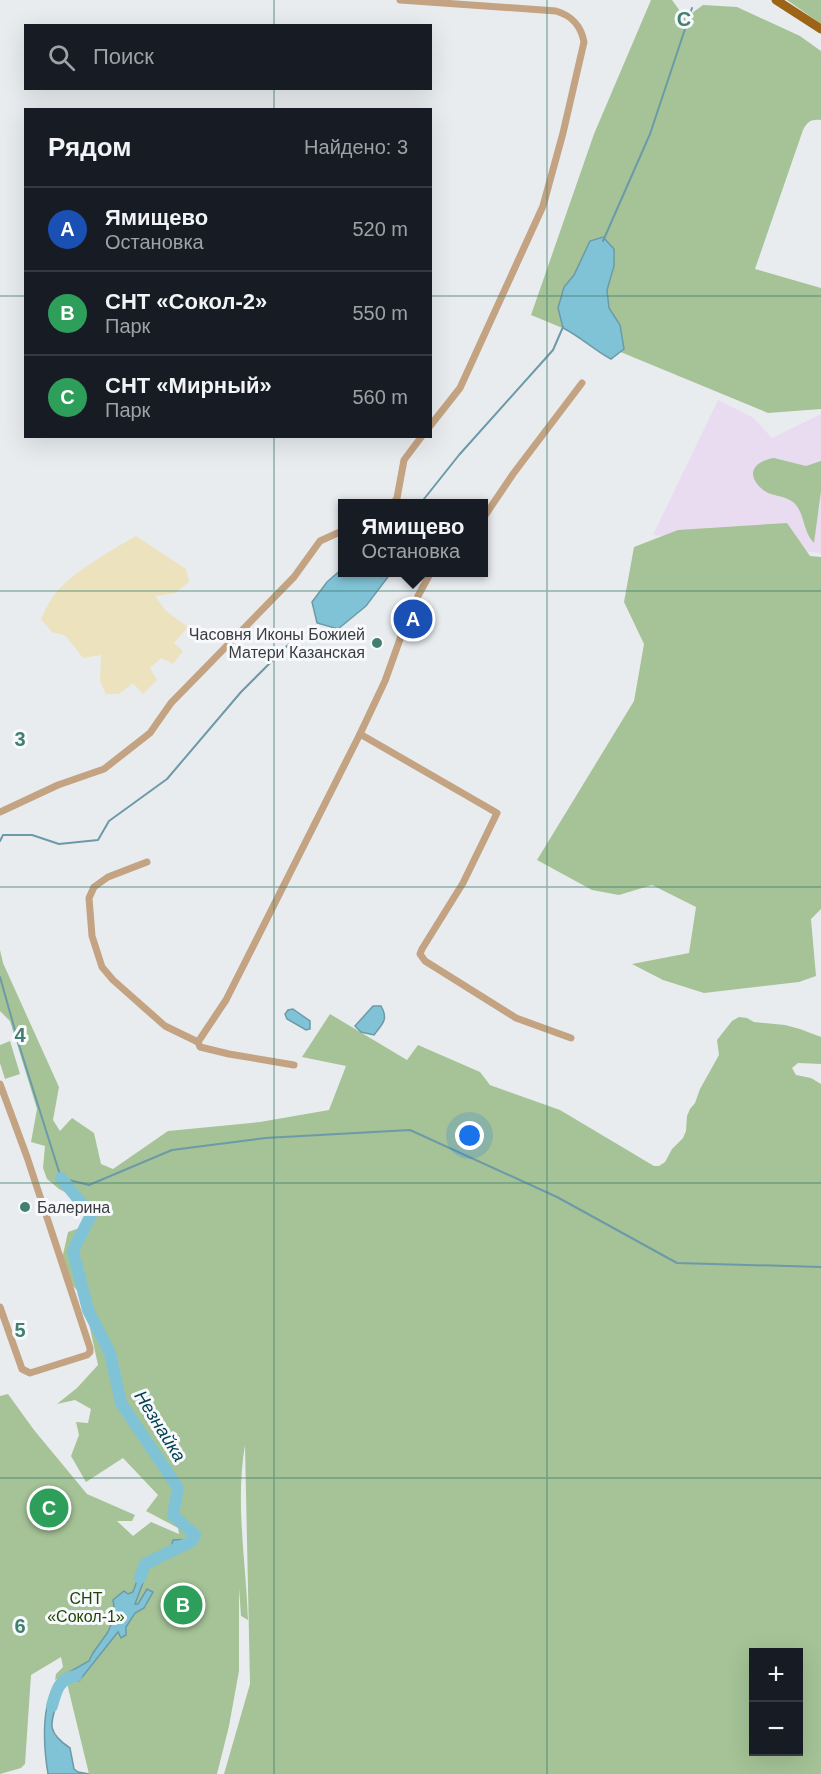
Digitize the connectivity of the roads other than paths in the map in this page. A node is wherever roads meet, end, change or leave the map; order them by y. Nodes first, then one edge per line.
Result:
1 (400, 0) edge
2 (776, 0) edge
3 (821, 29) edge
4 (582, 383) dead end
5 (432, 423) edge
6 (420, 438) edge
7 (398, 499) edge
8 (488, 510) edge
9 (338, 533) edge
10 (429, 577) edge
11 (360, 734) junction
12 (0, 812) edge
13 (147, 862) dead end
14 (571, 1038) dead end
15 (198, 1042) junction
16 (294, 1065) dead end
17 (0, 1084) edge
18 (0, 1307) edge

1 - 5 street
2 - 3 main road
4 - 8 street
6 - 7 street
9 - 12 street
10 - 11 street
11 - 14 street
11 - 15 street
13 - 15 street
15 - 16 street
17 - 18 street

